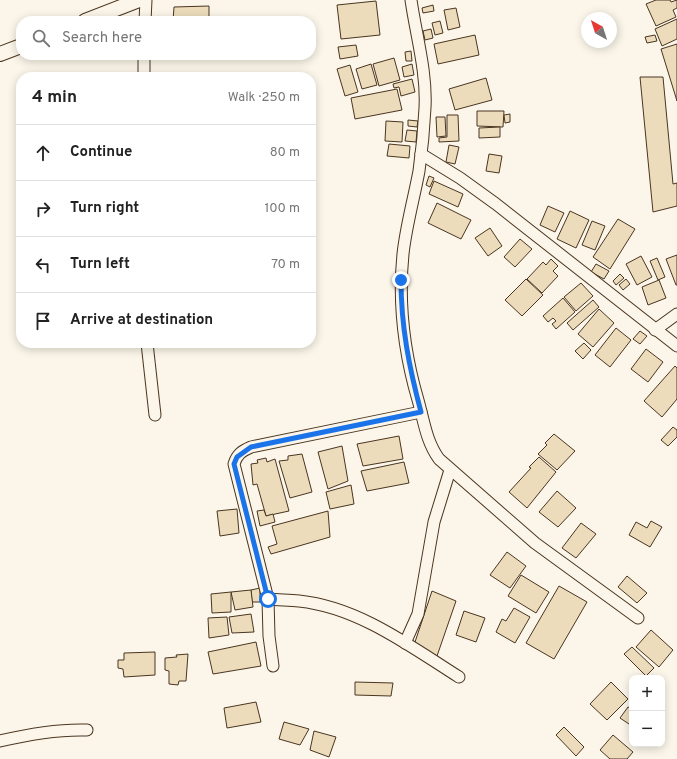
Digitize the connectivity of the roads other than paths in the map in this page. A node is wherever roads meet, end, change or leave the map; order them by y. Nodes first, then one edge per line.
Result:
1 (139, 0) edge
2 (146, 0) edge
3 (411, 0) edge
4 (98, 16) edge
5 (145, 16) edge
6 (16, 48) edge
7 (0, 54) edge
8 (144, 60) edge
9 (144, 72) edge
10 (421, 154) junction
11 (677, 314) edge
12 (655, 330) junction
13 (677, 346) edge
14 (148, 348) edge
15 (421, 412) junction
16 (155, 415) dead end
17 (450, 470) junction
18 (268, 599) junction
19 (638, 618) dead end
20 (405, 643) junction
21 (273, 666) dead end
22 (459, 677) dead end
23 (87, 730) dead end
24 (0, 741) edge

1 - 4 street
2 - 5 street
3 - 10 street
6 - 7 street
8 - 9 street
10 - 12 street
10 - 15 street
11 - 12 street
12 - 13 street
14 - 16 street
15 - 17 street
15 - 18 street
17 - 19 street
17 - 20 street
18 - 20 street
18 - 21 street
20 - 22 street
23 - 24 street

